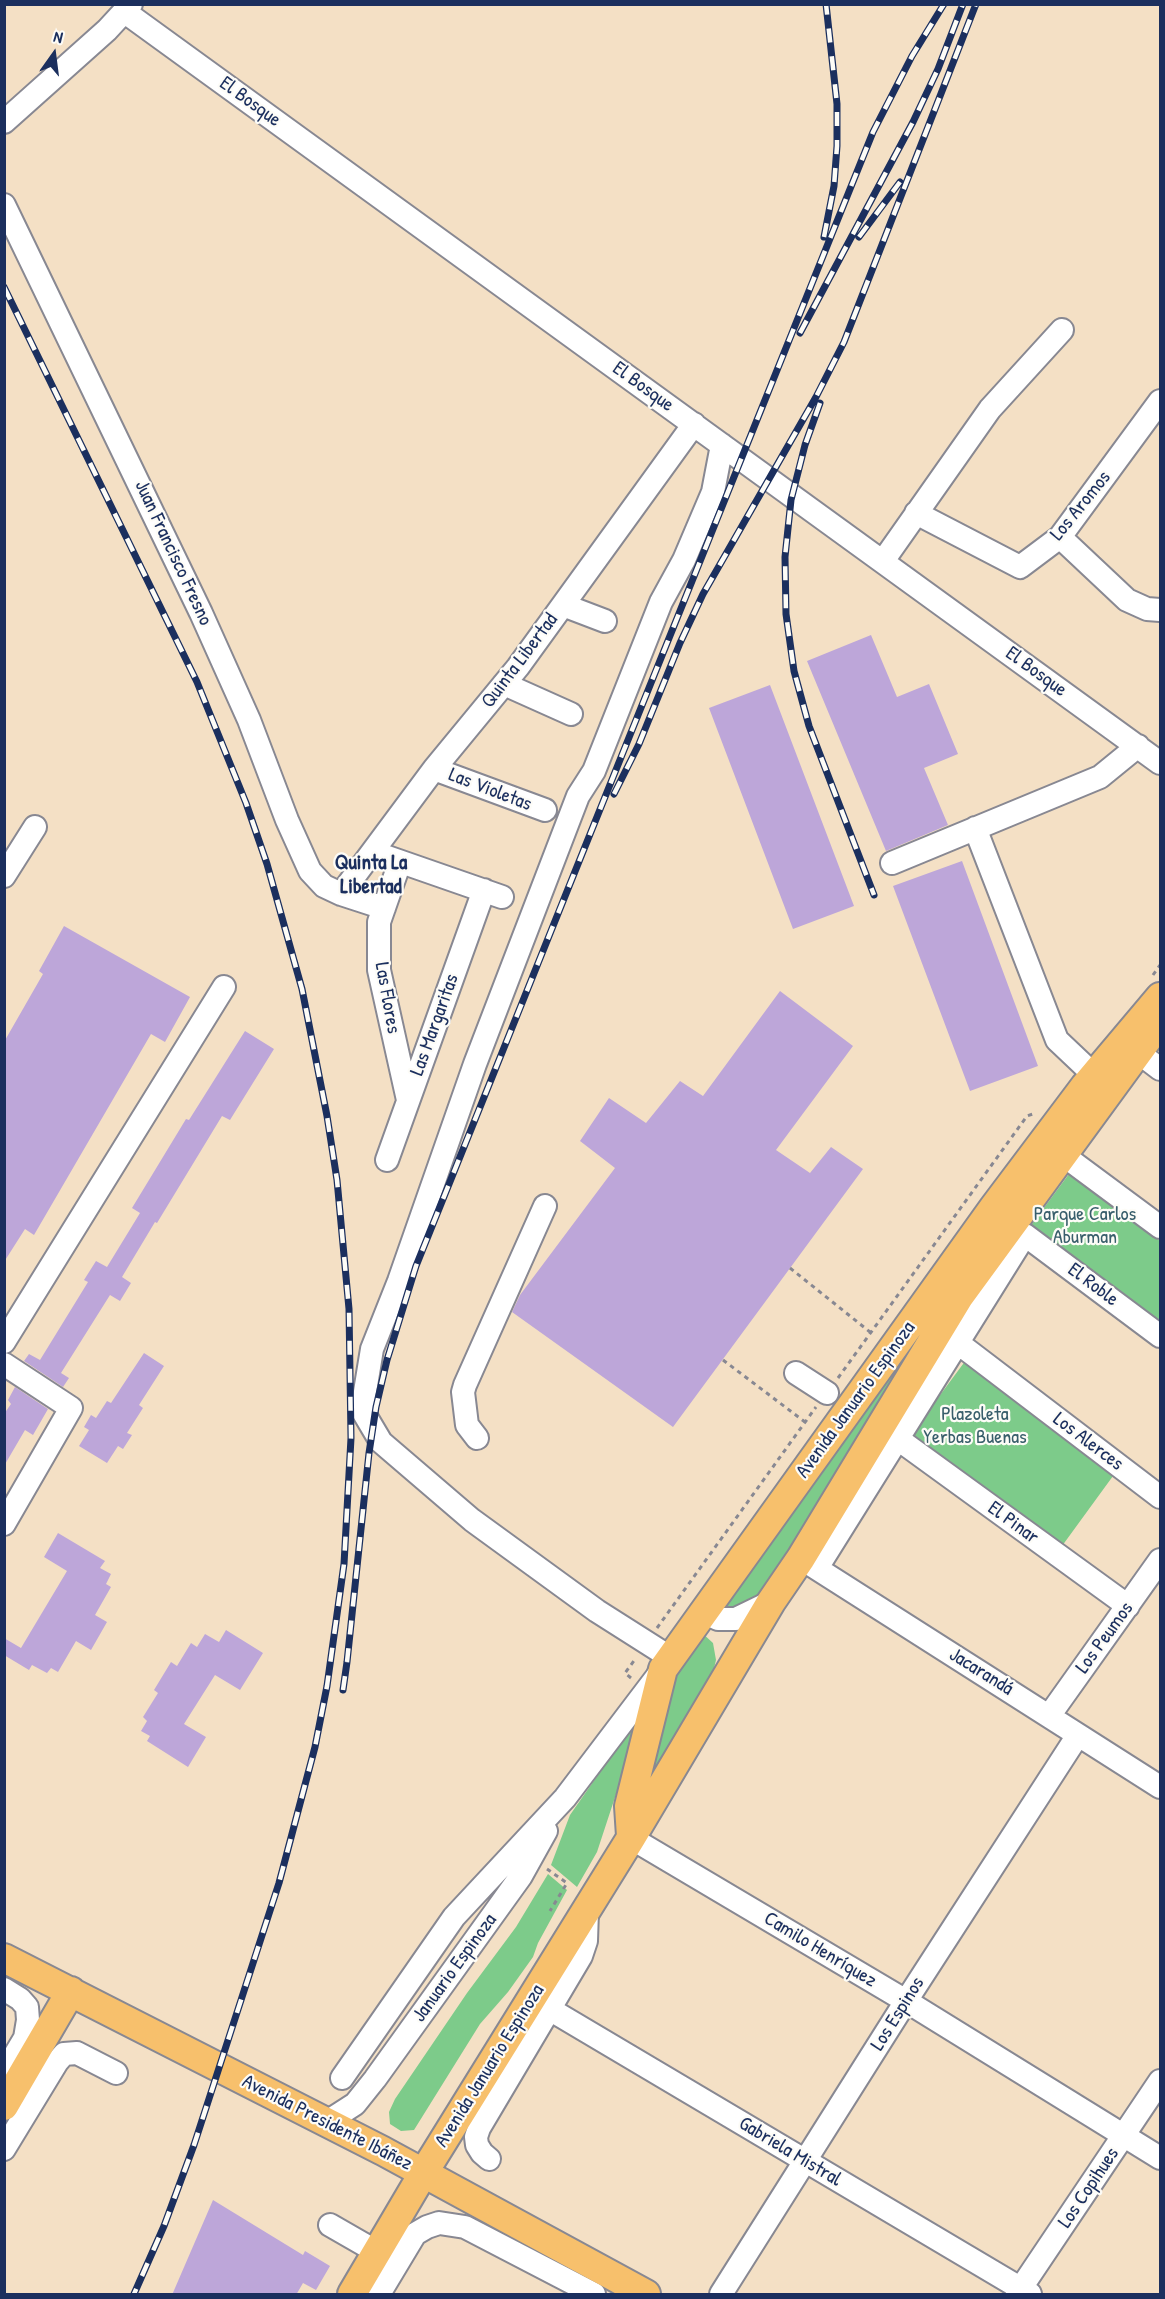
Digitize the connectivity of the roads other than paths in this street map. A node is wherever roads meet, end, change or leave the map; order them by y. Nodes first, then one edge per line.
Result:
1 (128, 8) edge
2 (4, 122) edge
3 (4, 205) edge
4 (1062, 330) dead end
5 (1161, 401) edge
6 (694, 424) junction
7 (722, 445) junction
8 (916, 513) junction
9 (1060, 537) junction
10 (883, 561) junction
11 (563, 605) junction
12 (1161, 610) edge
13 (605, 621) dead end
14 (504, 684) junction
15 (571, 714) dead end
16 (1138, 746) junction
17 (1161, 763) edge
18 (435, 769) junction
19 (545, 810) dead end
20 (35, 827) dead end
21 (975, 828) junction
22 (372, 852) junction
23 (400, 862) junction
24 (892, 863) dead end
25 (4, 876) edge
26 (341, 894) junction
27 (384, 908) junction
28 (224, 987) dead end
29 (1161, 997) edge
30 (1161, 1022) edge
31 (1150, 1061) edge
32 (1094, 1076) junction
33 (408, 1100) junction
34 (1063, 1155) junction
35 (387, 1160) dead end
36 (545, 1206) dead end
37 (984, 1222) junction
38 (1161, 1227) edge
39 (978, 1269) junction
40 (1161, 1335) edge
41 (4, 1342) edge
42 (958, 1344) junction
43 (4, 1364) edge
44 (796, 1372) dead end
45 (826, 1393) dead end
46 (477, 1438) dead end
47 (898, 1439) junction
48 (1161, 1497) edge
49 (4, 1524) edge
50 (1161, 1560) edge
51 (809, 1563) junction
52 (771, 1602) junction
53 (1128, 1606) junction
54 (703, 1612) junction
55 (667, 1664) junction
56 (1049, 1716) junction
57 (1078, 1735) junction
58 (1161, 1787) edge
59 (564, 1798) junction
60 (631, 1838) junction
61 (587, 1911) junction
62 (4, 1958) edge
63 (4, 1989) edge
64 (71, 1991) junction
65 (906, 2001) junction
66 (551, 2010) junction
67 (4, 2073) edge
68 (116, 2073) dead end
69 (342, 2078) dead end
70 (1161, 2081) edge
71 (4, 2106) edge
72 (327, 2122) junction
73 (1124, 2136) junction
74 (4, 2149) edge
75 (1161, 2158) edge
76 (489, 2159) dead end
77 (805, 2162) junction
78 (424, 2172) junction
79 (330, 2225) dead end
80 (377, 2252) junction
81 (1023, 2293) edge
82 (352, 2295) edge
83 (379, 2295) edge
84 (594, 2295) edge
85 (646, 2295) edge
86 (721, 2295) edge

1 - 2 street
1 - 6 street, El Bosque
3 - 26 street, Juan Francisco Fresno
4 - 8 street
5 - 9 street, Los Aromos
6 - 7 street, El Bosque
6 - 11 street, Quinta Libertad
7 - 10 street, El Bosque
7 - 55 street
8 - 9 street, Los Aromos
8 - 10 street
9 - 12 street
10 - 16 street, El Bosque
11 - 13 street
11 - 14 street, Quinta Libertad
14 - 15 street
14 - 18 street, Quinta Libertad
16 - 17 street, El Bosque
16 - 21 street
18 - 19 street, Las Violetas
18 - 22 street, Quinta Libertad
20 - 25 street
21 - 24 street
21 - 32 street
22 - 23 street
22 - 26 street, Quinta Libertad
23 - 27 street, Las Flores
23 - 33 street, Las Margaritas
26 - 27 street, Juan Francisco Fresno
27 - 33 street, Las Flores
28 - 41 street
29 - 32 main road, Avenida Januario Espinoza
30 - 31 main road, Avenida Januario Espinoza
31 - 34 main road, Avenida Januario Espinoza
32 - 37 main road, Avenida Januario Espinoza
33 - 35 street, Las Margaritas
34 - 38 street
34 - 39 main road, Avenida Januario Espinoza
36 - 46 street
37 - 39 street
37 - 54 main road, Avenida Januario Espinoza
39 - 51 main road, Avenida Januario Espinoza
40 - 42 street, El Roble
42 - 47 street
42 - 48 street, Los Alerces
43 - 49 street
44 - 45 street
47 - 51 street
47 - 53 street, El Pinar
50 - 53 street, Los Peumos
51 - 52 main road, Avenida Januario Espinoza
51 - 56 street, Jacarandá
52 - 54 street
52 - 60 main road, Avenida Januario Espinoza
53 - 56 street, Los Peumos
54 - 55 main road, Avenida Januario Espinoza
55 - 59 street, Januario Espinoza
55 - 60 main road, Avenida Januario Espinoza
56 - 57 street, Jacarandá
57 - 58 street, Jacarandá
57 - 65 street, Los Espinos
59 - 69 street, Januario Espinoza
59 - 72 street, Januario Espinoza
60 - 61 main road, Avenida Januario Espinoza
60 - 65 street, Camilo Henríquez
61 - 66 street
61 - 78 main road, Avenida Januario Espinoza
62 - 64 main road, Avenida Presidente Ibáñez
63 - 67 street
64 - 71 main road
64 - 72 main road, Avenida Presidente Ibáñez
65 - 73 street, Camilo Henríquez
65 - 77 street, Los Espinos
66 - 76 street
66 - 77 street, Gabriela Mistral
68 - 74 street
70 - 73 street, Los Copihues
72 - 78 main road, Avenida Presidente Ibáñez
73 - 75 street, Camilo Henríquez
73 - 81 street, Los Copihues
77 - 81 street, Gabriela Mistral
77 - 86 street, Los Espinos
78 - 80 main road, Avenida Januario Espinoza
78 - 85 main road, Avenida Presidente Ibáñez
79 - 80 street
80 - 82 main road, Avenida Januario Espinoza
83 - 84 street

